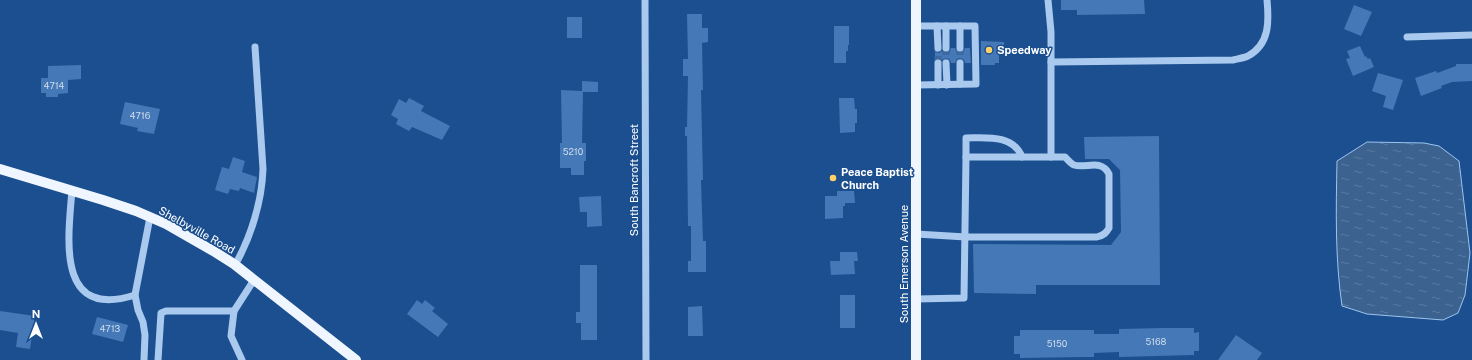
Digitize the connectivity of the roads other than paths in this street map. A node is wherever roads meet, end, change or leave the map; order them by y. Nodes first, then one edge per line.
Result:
1 (645, 0) edge
2 (916, 0) edge
3 (1048, 0) edge
4 (1267, 0) edge
5 (916, 26) junction
6 (937, 26) junction
7 (946, 26) junction
8 (960, 26) junction
9 (1472, 35) edge
10 (1407, 37) dead end
11 (255, 47) dead end
12 (938, 48) tunnel mouth
13 (946, 48) tunnel mouth
14 (960, 48) tunnel mouth
15 (1051, 62) junction
16 (938, 63) tunnel mouth
17 (946, 63) tunnel mouth
18 (960, 63) tunnel mouth
19 (960, 84) junction
20 (916, 85) junction
21 (938, 85) junction
22 (947, 85) junction
23 (966, 157) junction
24 (1022, 157) junction
25 (1051, 157) junction
26 (0, 169) edge
27 (72, 190) junction
28 (150, 217) junction
29 (916, 234) junction
30 (966, 237) junction
31 (235, 265) junction
32 (254, 280) junction
33 (135, 295) junction
34 (916, 299) junction
35 (234, 311) junction
36 (144, 360) edge
37 (158, 360) edge
38 (242, 360) edge
39 (356, 360) edge
40 (646, 360) edge
41 (916, 360) edge

1 - 40 street, South Bancroft Street
2 - 5 main road, South Emerson Avenue
3 - 15 street
4 - 15 street
5 - 6 street
5 - 20 main road, South Emerson Avenue
6 - 7 street
6 - 12 street
7 - 8 street
7 - 13 street
8 - 14 street
8 - 19 street
9 - 10 street
11 - 31 street
15 - 25 street
16 - 21 street
17 - 22 street
18 - 19 street
19 - 22 street
20 - 21 street
20 - 29 main road, South Emerson Avenue
21 - 22 street
23 - 24 street
23 - 24 street
23 - 30 street
24 - 25 street
25 - 30 street
26 - 27 main road, Shelbyville Road
27 - 28 main road, Shelbyville Road
27 - 33 street
28 - 31 main road, Shelbyville Road
28 - 33 street
29 - 30 street
29 - 34 main road, South Emerson Avenue
30 - 34 street
31 - 32 main road, Shelbyville Road
32 - 35 street
32 - 39 main road, Shelbyville Road
33 - 36 street
34 - 41 main road, South Emerson Avenue
35 - 37 street
35 - 38 street

